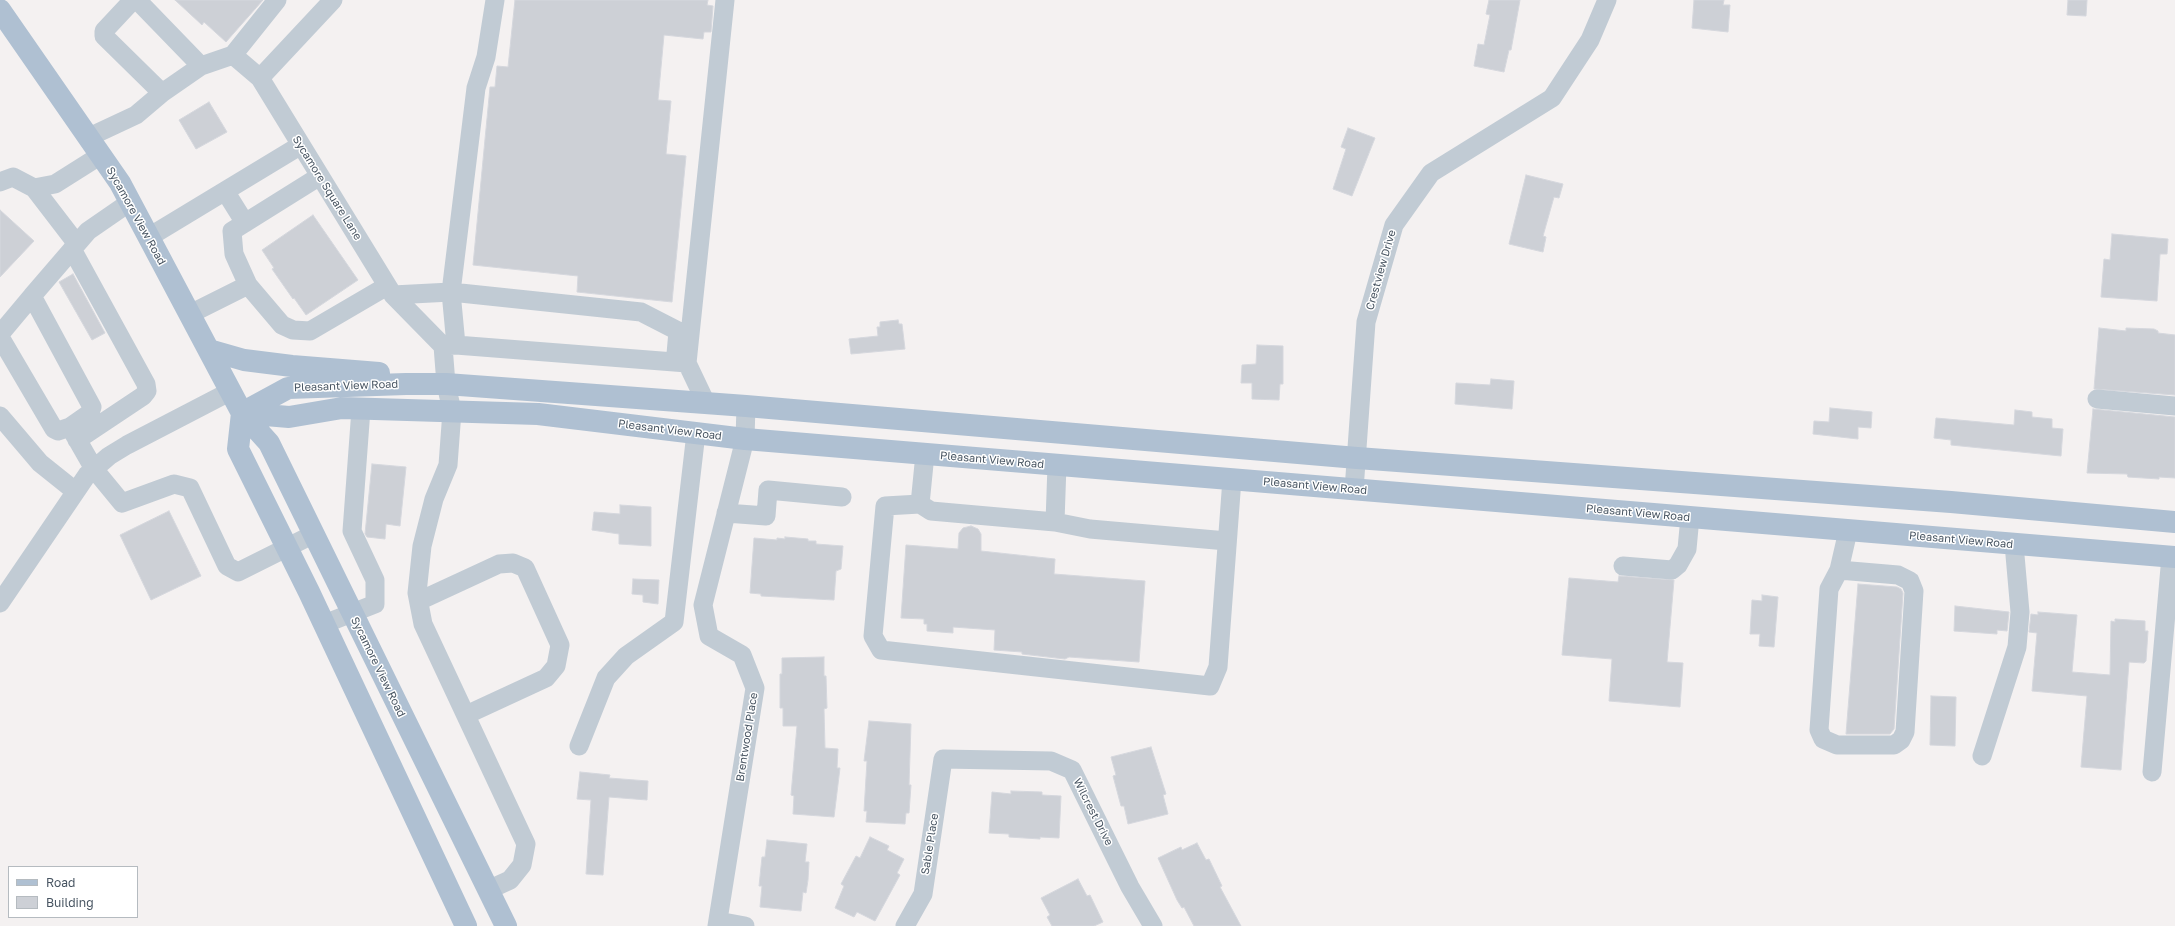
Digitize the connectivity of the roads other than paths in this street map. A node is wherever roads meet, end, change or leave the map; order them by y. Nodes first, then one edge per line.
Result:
1 (133, 0) edge
2 (137, 0) edge
3 (277, 0) edge
4 (333, 0) edge
5 (495, 0) edge
6 (725, 0) edge
7 (1607, 0) edge
8 (5, 11) edge
9 (233, 55) junction
10 (201, 66) junction
11 (260, 78) junction
12 (162, 93) junction
13 (88, 137) junction
14 (301, 145) junction
15 (101, 155) junction
16 (4, 175) edge
17 (320, 176) junction
18 (34, 188) junction
19 (225, 191) junction
20 (130, 202) junction
21 (245, 223) junction
22 (149, 237) junction
23 (75, 246) junction
24 (248, 285) junction
25 (390, 290) junction
26 (450, 292) junction
27 (32, 296) junction
28 (190, 314) junction
29 (449, 346) junction
30 (209, 350) junction
31 (681, 363) junction
32 (406, 384) junction
33 (446, 384) junction
34 (230, 391) junction
35 (2097, 399) dead end
36 (706, 403) junction
37 (746, 406) junction
38 (2175, 406) edge
39 (361, 409) junction
40 (452, 410) junction
41 (242, 413) junction
42 (0, 416) edge
43 (696, 433) junction
44 (1060, 433) junction
45 (73, 434) junction
46 (745, 439) junction
47 (925, 454) junction
48 (1357, 458) junction
49 (1057, 465) junction
50 (94, 469) junction
51 (1232, 479) junction
52 (1354, 490) junction
53 (75, 491) junction
54 (842, 497) dead end
55 (920, 504) junction
56 (726, 513) junction
57 (1690, 517) junction
58 (1055, 522) junction
59 (2175, 522) edge
60 (1848, 530) junction
61 (314, 534) junction
62 (1227, 541) junction
63 (2014, 544) junction
64 (286, 547) junction
65 (2173, 556) edge
66 (1624, 566) dead end
67 (1839, 570) junction
68 (419, 601) junction
69 (0, 603) edge
70 (352, 613) junction
71 (324, 624) junction
72 (466, 715) junction
73 (579, 746) dead end
74 (1982, 756) dead end
75 (943, 759) joint
76 (2152, 772) dead end
77 (488, 890) junction
78 (457, 905) junction
79 (717, 923) edge
80 (466, 926) edge
81 (506, 926) edge
82 (745, 926) edge
83 (905, 926) edge
84 (1153, 926) edge

1 - 12 street
2 - 10 street
3 - 9 street
4 - 11 street
5 - 26 street
6 - 31 street
7 - 48 street, Crestview Drive
8 - 13 main road, Sycamore View Road
9 - 10 street
9 - 11 street, Sycamore Square Lane
10 - 12 street
11 - 14 street, Sycamore Square Lane
12 - 13 street
13 - 15 main road, Sycamore View Road
14 - 17 street, Sycamore Square Lane
14 - 19 street
15 - 18 street
15 - 20 main road, Sycamore View Road
16 - 18 street
17 - 21 street
17 - 25 street, Sycamore Square Lane
18 - 23 street
19 - 21 street
19 - 22 street
20 - 22 main road, Sycamore View Road
20 - 23 street
21 - 24 street
22 - 28 main road, Sycamore View Road
23 - 27 street
23 - 45 street
24 - 25 street
24 - 28 street
25 - 26 street
25 - 29 street, Sycamore Square Lane
26 - 29 street
26 - 31 street
27 - 45 street
27 - 45 street
28 - 30 main road, Sycamore View Road
29 - 31 street
29 - 33 street
30 - 32 main road
30 - 34 main road, Sycamore View Road
31 - 36 street
32 - 33 main road, Pleasant View Road
32 - 41 main road, Pleasant View Road
33 - 36 main road, Pleasant View Road
33 - 40 street
34 - 41 main road, Sycamore View Road
34 - 50 street
35 - 38 street
36 - 37 main road, Pleasant View Road
37 - 44 main road, Pleasant View Road
37 - 46 street, Brentwood Place
39 - 40 main road, Pleasant View Road
39 - 41 main road, Pleasant View Road
39 - 70 street
40 - 43 main road, Pleasant View Road
40 - 68 street
41 - 61 main road, Sycamore View Road
41 - 64 main road
42 - 53 street
43 - 46 main road, Pleasant View Road
43 - 73 street
44 - 48 main road, Pleasant View Road
44 - 49 main road
45 - 50 street
46 - 47 main road, Pleasant View Road
46 - 56 street, Brentwood Place
47 - 49 main road, Pleasant View Road
47 - 55 street
48 - 52 street, Crestview Drive
48 - 59 main road, Pleasant View Road
49 - 51 main road, Pleasant View Road
49 - 58 street
50 - 53 street
50 - 64 street
51 - 52 main road, Pleasant View Road
51 - 62 street
52 - 57 main road, Pleasant View Road
53 - 69 street
54 - 56 street
55 - 58 street
55 - 62 street
56 - 79 street, Brentwood Place
57 - 60 main road, Pleasant View Road
57 - 66 street
58 - 62 street
60 - 63 main road, Pleasant View Road
60 - 67 street
61 - 64 street
61 - 70 main road, Sycamore View Road
63 - 65 main road, Pleasant View Road
63 - 74 street
64 - 71 main road
65 - 76 street
67 - 67 street
68 - 72 street
68 - 72 street
70 - 71 street
70 - 77 main road, Sycamore View Road
71 - 78 main road
72 - 77 street
75 - 83 street, Sable Place
75 - 84 street, Wilcrest Drive
77 - 78 main road
77 - 81 main road, Sycamore View Road
78 - 80 main road
79 - 82 street

